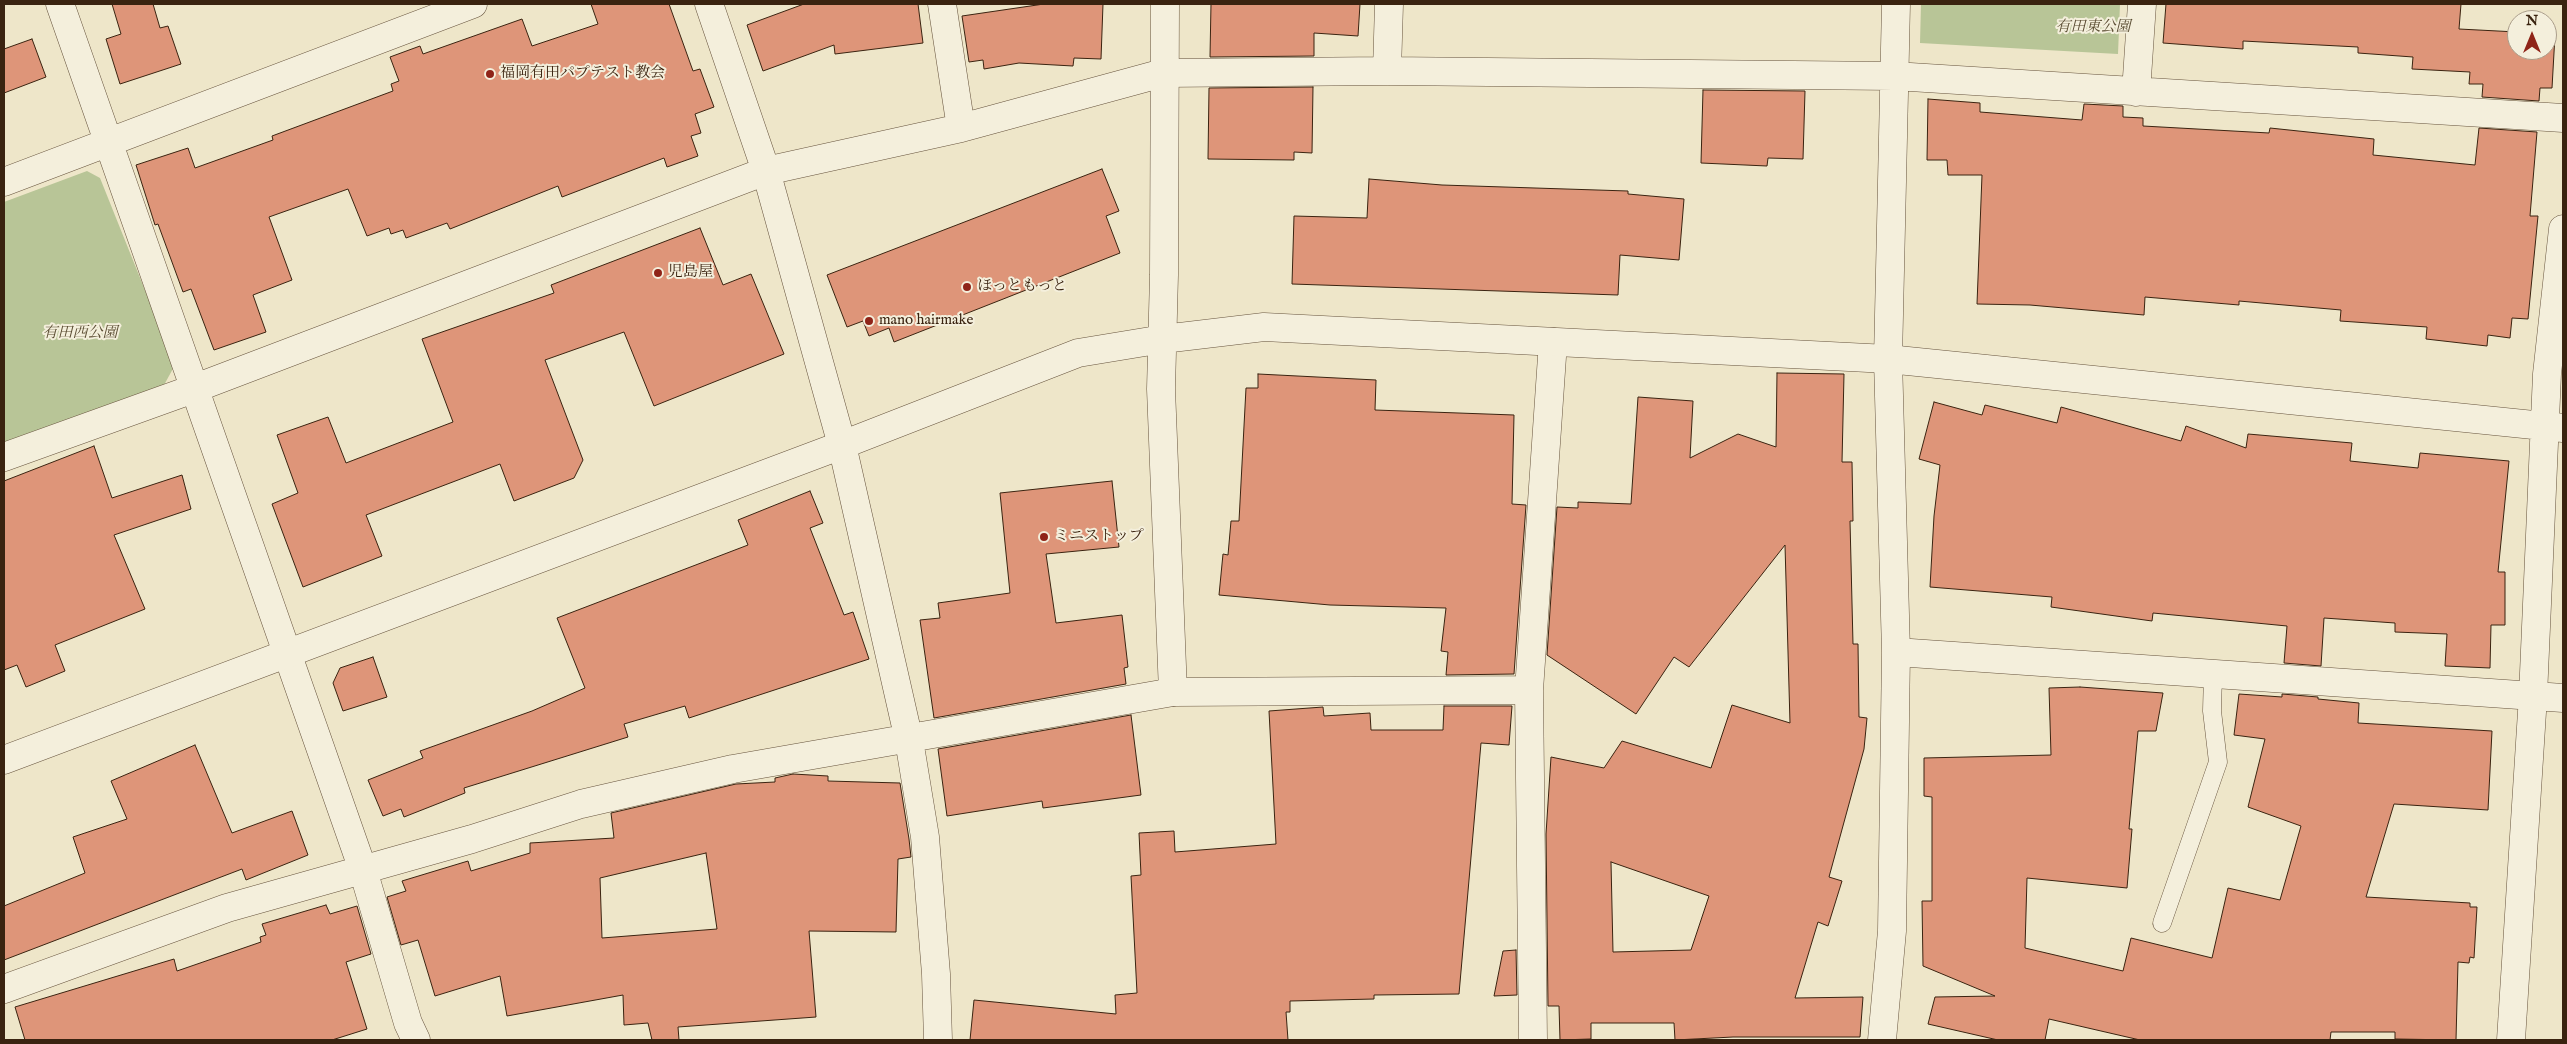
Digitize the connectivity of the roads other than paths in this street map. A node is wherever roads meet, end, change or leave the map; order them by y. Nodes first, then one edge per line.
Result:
1 (60, 4) edge
2 (473, 4) edge
3 (710, 4) edge
4 (942, 4) edge
5 (1165, 4) edge
6 (1389, 4) edge
7 (1896, 4) edge
8 (2142, 4) edge
9 (1387, 71) junction
10 (1163, 73) junction
11 (1894, 76) junction
12 (2136, 92) junction
13 (2563, 118) edge
14 (962, 128) junction
15 (107, 144) junction
16 (766, 171) junction
17 (4, 182) edge
18 (2563, 229) edge
19 (1163, 339) junction
20 (1553, 342) junction
21 (1888, 359) junction
22 (193, 389) junction
23 (2554, 428) edge
24 (842, 445) junction
25 (4, 458) edge
26 (1896, 652) junction
27 (288, 654) junction
28 (2213, 674) junction
29 (1529, 690) junction
30 (1173, 692) junction
31 (2533, 696) junction
32 (2563, 698) edge
33 (909, 740) junction
34 (4, 760) edge
35 (363, 870) junction
36 (2162, 923) dead end
37 (4, 989) edge
38 (416, 1040) edge
39 (938, 1040) edge
40 (1533, 1040) edge
41 (1882, 1040) edge
42 (2511, 1040) edge

1 - 15 street
2 - 15 street
3 - 16 street
4 - 14 street
5 - 10 street
6 - 9 street
7 - 11 street
8 - 12 street
9 - 10 street
9 - 11 street
10 - 14 street
10 - 19 street
11 - 12 street
11 - 21 street
12 - 13 street
14 - 16 street
15 - 17 street
15 - 22 street
16 - 22 street
16 - 24 street
18 - 23 street
19 - 20 street
19 - 24 street
19 - 30 street
20 - 21 street
20 - 29 street
21 - 23 street
21 - 26 street
22 - 25 street
22 - 27 street
23 - 31 street
24 - 27 street
24 - 33 street
26 - 28 street
26 - 41 street
27 - 34 street
27 - 35 street
28 - 31 street
28 - 36 lane
29 - 30 street
29 - 40 street
30 - 33 street
31 - 32 street
31 - 42 street
33 - 35 street
33 - 39 street
35 - 37 street
35 - 38 street

